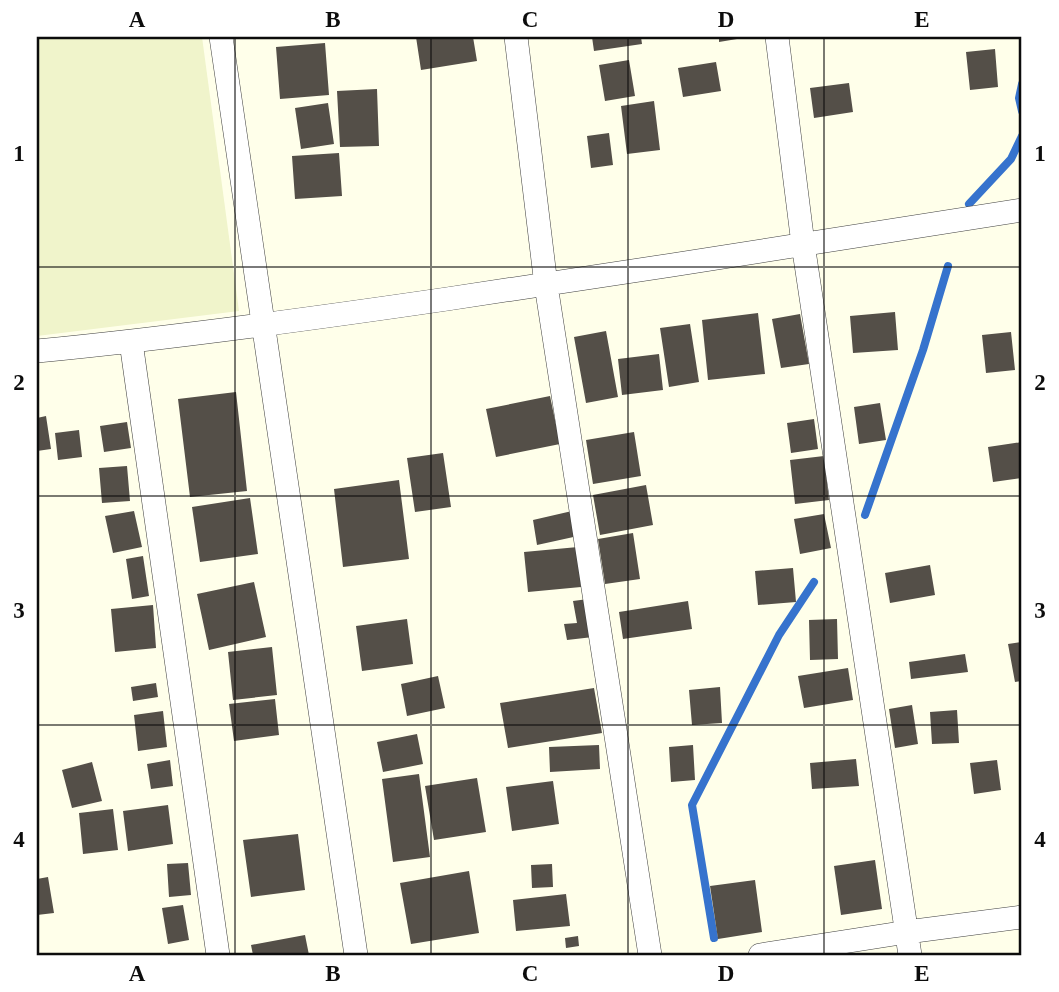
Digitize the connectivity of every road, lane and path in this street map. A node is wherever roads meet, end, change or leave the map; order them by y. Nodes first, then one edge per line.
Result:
1 (221, 37) edge
2 (516, 37) edge
3 (777, 37) edge
4 (1022, 210) edge
5 (803, 244) junction
6 (546, 285) junction
7 (263, 326) junction
8 (131, 342) junction
9 (37, 351) edge
10 (1022, 917) edge
11 (909, 944) edge
12 (218, 955) edge
13 (356, 955) edge
14 (650, 955) edge
15 (760, 955) edge

1 - 7 street
2 - 6 street
3 - 5 street
4 - 5 street
5 - 6 street
5 - 11 street
6 - 7 street
6 - 14 street
7 - 8 street
7 - 13 street
8 - 9 street
8 - 12 street
10 - 11 street
11 - 15 street

